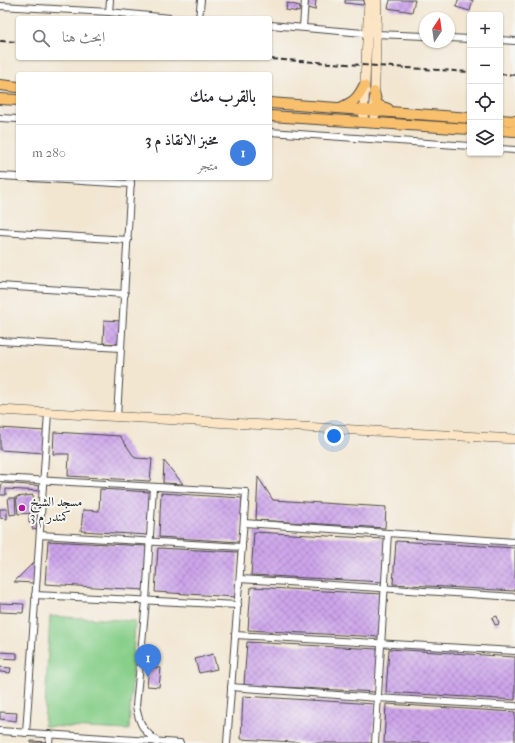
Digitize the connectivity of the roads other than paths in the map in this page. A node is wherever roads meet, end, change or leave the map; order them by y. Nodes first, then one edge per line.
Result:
1 (110, 0) edge
2 (201, 0) edge
3 (305, 0) edge
4 (369, 0) edge
5 (377, 0) edge
6 (0, 6) edge
7 (109, 12) junction
8 (150, 16) edge
9 (199, 16) edge
10 (272, 25) edge
11 (303, 27) junction
12 (371, 34) junction
13 (419, 36) edge
14 (455, 38) edge
15 (467, 38) edge
16 (503, 40) edge
17 (515, 41) edge
18 (0, 86) edge
19 (364, 86) junction
20 (16, 87) edge
21 (374, 92) junction
22 (0, 99) edge
23 (16, 100) edge
24 (272, 103) edge
25 (341, 107) junction
26 (363, 109) junction
27 (374, 110) junction
28 (401, 113) junction
29 (272, 116) edge
30 (0, 118) edge
31 (467, 118) edge
32 (16, 119) edge
33 (503, 120) edge
34 (515, 120) edge
35 (363, 122) junction
36 (374, 123) junction
37 (467, 129) edge
38 (503, 130) edge
39 (515, 131) edge
40 (272, 132) edge
41 (467, 146) edge
42 (503, 149) edge
43 (515, 150) edge
44 (0, 176) edge
45 (16, 177) edge
46 (98, 180) edge
47 (131, 181) edge
48 (0, 232) edge
49 (128, 240) junction
50 (0, 286) edge
51 (125, 294) junction
52 (0, 341) edge
53 (121, 348) junction
54 (0, 410) edge
55 (48, 413) junction
56 (117, 417) junction
57 (515, 439) edge
58 (0, 478) edge
59 (44, 480) junction
60 (153, 487) junction
61 (244, 523) junction
62 (388, 533) junction
63 (40, 535) junction
64 (150, 541) junction
65 (515, 542) edge
66 (242, 547) junction
67 (240, 579) junction
68 (384, 588) junction
69 (35, 595) junction
70 (515, 596) edge
71 (146, 601) junction
72 (238, 605) junction
73 (235, 635) junction
74 (381, 643) junction
75 (515, 652) edge
76 (231, 687) junction
77 (378, 698) junction
78 (515, 706) edge
79 (0, 731) edge
80 (26, 732) junction
81 (50, 734) junction
82 (157, 742) edge
83 (49, 743) edge
84 (180, 743) edge
85 (226, 743) edge
86 (375, 743) edge

1 - 7 street
2 - 9 street
3 - 11 street
4 - 12 street
5 - 12 street
6 - 7 street
7 - 8 street
10 - 11 street
11 - 12 street
12 - 13 street
12 - 19 street
12 - 21 street
14 - 15 street
16 - 17 street
18 - 20 main road
19 - 25 main road
19 - 26 street
21 - 27 street
21 - 28 main road
22 - 23 main road
24 - 25 main road
25 - 26 main road
26 - 27 main road
26 - 35 street
27 - 28 main road
27 - 36 street
28 - 31 main road
29 - 35 main road
30 - 32 street
33 - 34 main road
35 - 36 main road
36 - 37 main road
38 - 39 main road
40 - 41 street
42 - 43 street
44 - 45 street
46 - 47 street
47 - 49 street
48 - 49 street
49 - 51 street
50 - 51 street
51 - 53 street
52 - 53 street
53 - 56 street
54 - 55 street
55 - 56 street
55 - 59 street
56 - 57 street
58 - 59 street
59 - 60 street
59 - 63 street
60 - 61 street
60 - 64 street
61 - 62 street
61 - 66 street
62 - 65 street
62 - 68 street
63 - 64 street
63 - 69 street
64 - 66 street
64 - 71 street
66 - 67 street
67 - 68 street
67 - 72 street
68 - 70 street
68 - 74 street
69 - 71 street
69 - 80 street
71 - 72 street
71 - 82 street
72 - 73 street
73 - 74 street
73 - 76 street
74 - 75 street
74 - 77 street
76 - 77 street
76 - 85 street
77 - 78 street
77 - 86 street
79 - 80 street
80 - 81 street
81 - 82 street
81 - 83 street
82 - 84 street

